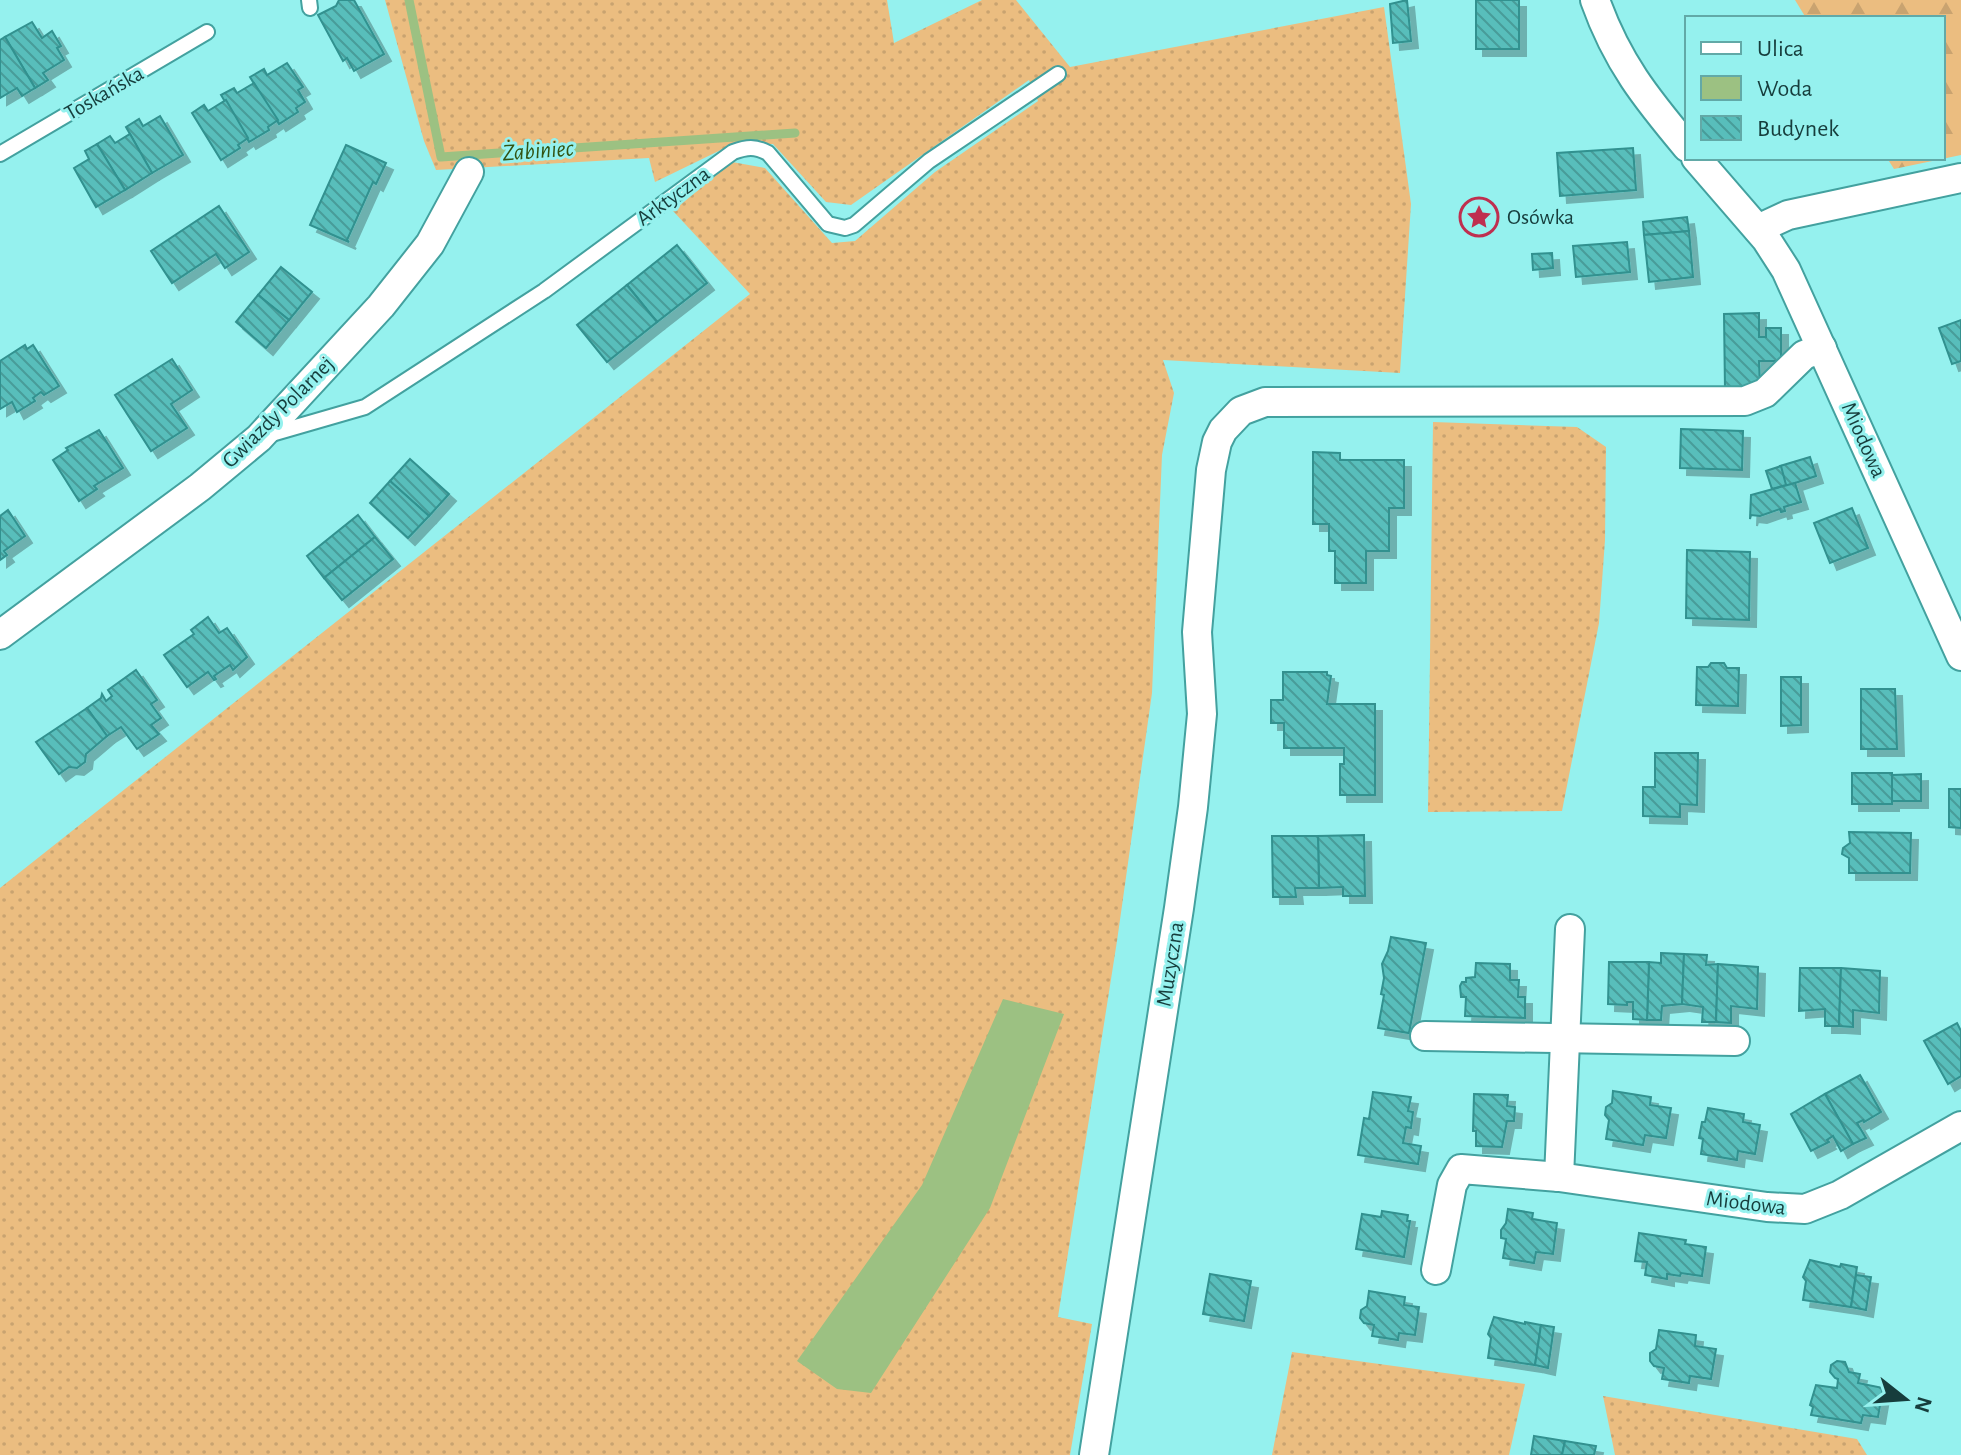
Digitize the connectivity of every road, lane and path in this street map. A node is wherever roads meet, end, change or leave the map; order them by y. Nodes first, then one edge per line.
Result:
1 (1595, 0) edge
2 (207, 32) dead end
3 (1058, 74) dead end
4 (1685, 144) edge
5 (0, 154) edge
6 (1698, 160) edge
7 (469, 172) dead end
8 (1961, 178) edge
9 (1758, 229) junction
10 (1822, 348) junction
11 (259, 438) junction
12 (0, 635) edge
13 (1961, 656) edge
14 (1570, 929) dead end
15 (1425, 1036) dead end
16 (1565, 1040) junction
17 (1735, 1041) dead end
18 (1961, 1126) edge
19 (1559, 1177) junction
20 (1436, 1270) dead end
21 (1094, 1455) edge

1 - 4 street
2 - 5 lane, Toskańska
3 - 11 lane, Arktyczna
6 - 9 street, Miodowa
7 - 11 street, Gwiazdy Polarnej
8 - 9 street
9 - 10 street, Miodowa
10 - 13 street, Miodowa
10 - 21 street, Muzyczna
11 - 12 street, Gwiazdy Polarnej
14 - 16 street
15 - 16 street
16 - 17 street
16 - 19 street
18 - 19 street, Miodowa
19 - 20 street, Miodowa

